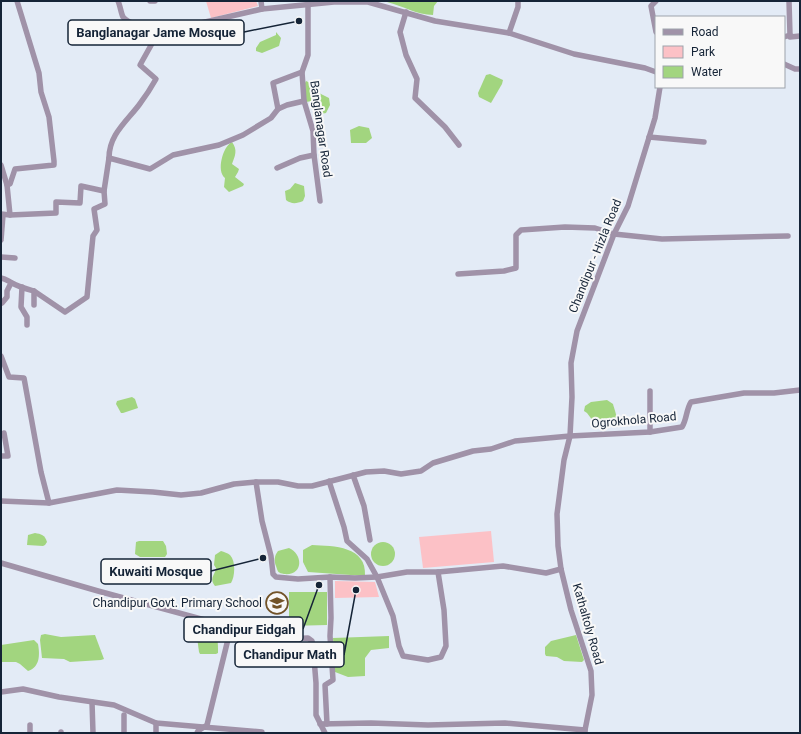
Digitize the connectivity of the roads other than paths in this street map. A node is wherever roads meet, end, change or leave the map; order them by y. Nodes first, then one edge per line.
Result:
1 (16, 1) edge
2 (118, 1) edge
3 (150, 1) edge
4 (155, 1) edge
5 (261, 1) edge
6 (518, 1) edge
7 (656, 1) edge
8 (789, 1) edge
9 (308, 5) junction
10 (262, 9) junction
11 (406, 12) junction
12 (655, 27) edge
13 (159, 31) junction
14 (509, 33) junction
15 (787, 36) edge
16 (800, 36) edge
17 (785, 64) edge
18 (800, 69) edge
19 (302, 72) junction
20 (655, 72) edge
21 (660, 88) edge
22 (304, 101) junction
23 (278, 109) junction
24 (649, 137) junction
25 (704, 142) dead end
26 (458, 145) dead end
27 (314, 155) junction
28 (109, 158) junction
29 (1, 165) edge
30 (277, 168) dead end
31 (7, 185) junction
32 (104, 191) junction
33 (320, 201) dead end
34 (2, 215) edge
35 (10, 215) junction
36 (614, 234) junction
37 (788, 236) dead end
38 (1, 240) edge
39 (1, 257) edge
40 (15, 258) dead end
41 (458, 274) dead end
42 (1, 278) edge
43 (11, 283) junction
44 (22, 287) junction
45 (34, 291) junction
46 (2, 303) dead end
47 (34, 305) dead end
48 (27, 325) dead end
49 (1, 356) edge
50 (800, 390) edge
51 (650, 391) dead end
52 (4, 432) dead end
53 (650, 432) junction
54 (570, 436) junction
55 (1, 456) edge
56 (352, 475) junction
57 (329, 481) junction
58 (256, 482) junction
59 (1, 501) edge
60 (49, 503) junction
61 (370, 540) dead end
62 (1, 563) edge
63 (561, 569) junction
64 (438, 572) junction
65 (330, 577) junction
66 (377, 577) junction
67 (231, 627) junction
68 (1, 692) edge
69 (92, 702) junction
70 (124, 715) dead end
71 (156, 723) junction
72 (30, 724) dead end
73 (324, 724) junction
74 (203, 727) junction
75 (585, 732) edge
76 (30, 733) edge
77 (93, 733) edge
78 (124, 733) edge
79 (156, 733) edge
80 (197, 733) edge
81 (262, 733) edge
82 (325, 733) edge

1 - 31 street
2 - 13 street
3 - 4 street
5 - 10 street
6 - 14 street
7 - 12 street
8 - 15 street
9 - 10 street
9 - 11 street
9 - 19 street, Banglanagar Road
10 - 13 street
11 - 14 street
11 - 26 street
13 - 28 street
14 - 20 street
15 - 16 street
17 - 18 street
19 - 22 street, Banglanagar Road
19 - 23 street
21 - 24 street, Chandipur - Hizla Road
22 - 23 street
22 - 27 street, Banglanagar Road
23 - 28 street
24 - 25 street
24 - 36 street, Chandipur - Hizla Road
27 - 30 street
27 - 33 street, Banglanagar Road
28 - 32 street
29 - 31 street
31 - 35 street
32 - 35 street
32 - 45 street
34 - 35 street
34 - 38 street
36 - 37 street
36 - 41 street
36 - 54 street, Chandipur - Hizla Road
39 - 40 street
42 - 43 street
43 - 44 street
43 - 46 street
44 - 45 street
44 - 48 street
45 - 47 street
49 - 60 street
50 - 53 street, Ogrokhola Road
51 - 53 street
52 - 55 street
53 - 54 street, Ogrokhola Road
54 - 56 street, Ogrokhola Road
54 - 63 street, Chandipur - Hizla Road
56 - 57 street, Ogrokhola Road
56 - 61 street
57 - 58 street, Ogrokhola Road
57 - 66 street
58 - 60 street, Ogrokhola Road
58 - 65 street
59 - 60 street, Ogrokhola Road
62 - 67 street
63 - 64 street
63 - 75 street, Kathaltoly Road
64 - 66 street
64 - 66 street
65 - 66 street
65 - 73 street
67 - 73 street
67 - 74 street
68 - 69 street
69 - 71 street
69 - 77 street
70 - 78 street
71 - 74 street
71 - 79 street
72 - 76 street
73 - 75 street
73 - 82 street
74 - 80 street
74 - 81 street

